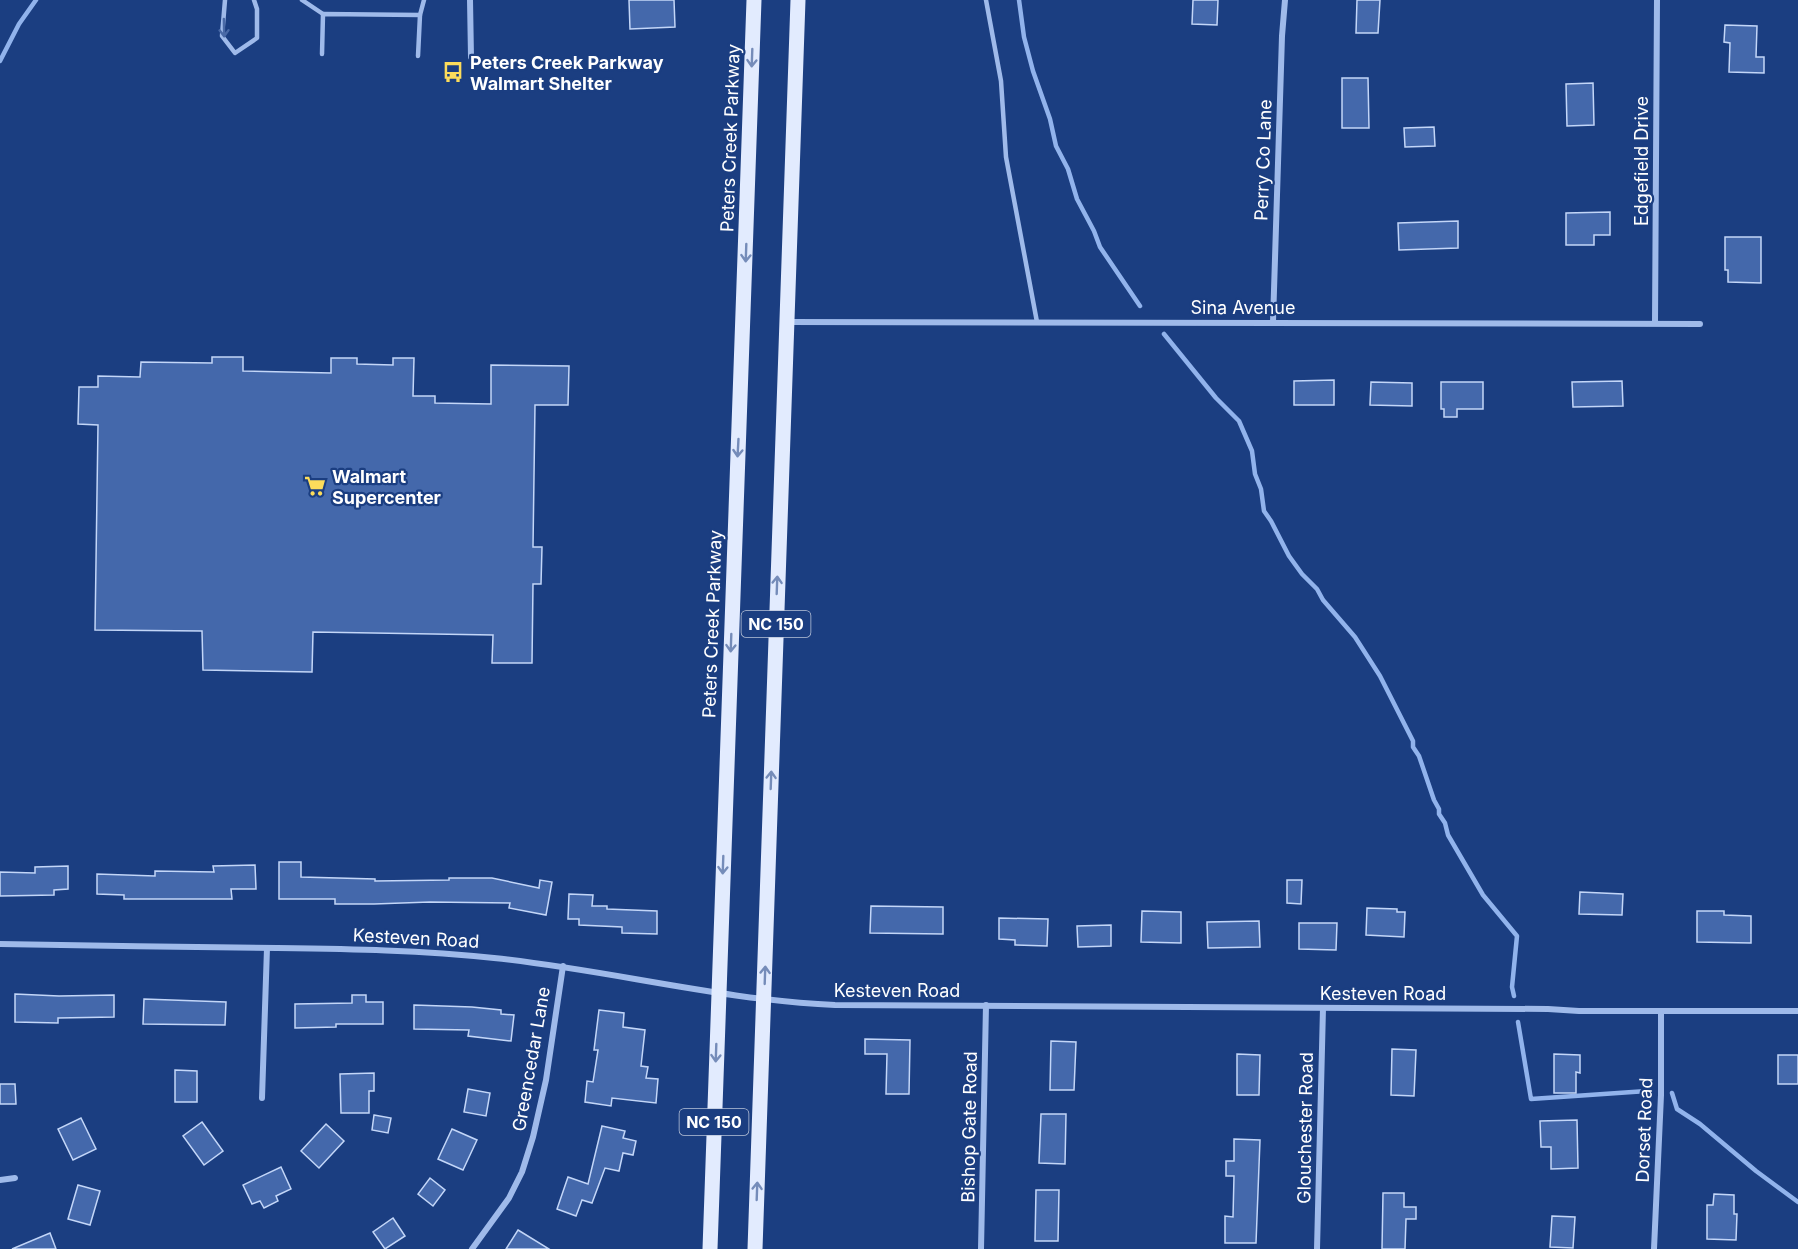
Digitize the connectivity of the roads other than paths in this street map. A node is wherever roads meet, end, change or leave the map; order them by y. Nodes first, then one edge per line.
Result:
1 (225, 0) edge
2 (254, 0) edge
3 (302, 0) edge
4 (424, 0) edge
5 (470, 0) edge
6 (754, 0) edge
7 (798, 0) edge
8 (986, 0) edge
9 (1285, 0) edge
10 (1658, 0) edge
11 (322, 14) junction
12 (420, 15) junction
13 (322, 54) dead end
14 (418, 56) dead end
15 (471, 57) dead end
16 (787, 322) junction
17 (1038, 322) junction
18 (1273, 322) junction
19 (1655, 323) junction
20 (1700, 324) dead end
21 (0, 944) edge
22 (267, 948) junction
23 (562, 966) junction
24 (718, 994) junction
25 (764, 1000) junction
26 (986, 1005) junction
27 (1323, 1008) junction
28 (1798, 1011) edge
29 (1661, 1012) junction
30 (262, 1098) dead end
31 (15, 1178) dead end
32 (0, 1180) edge
33 (472, 1249) edge
34 (710, 1249) edge
35 (755, 1249) edge
36 (981, 1249) edge
37 (1317, 1249) edge
38 (1654, 1249) edge

1 -> 2 lane
3 - 11 lane
4 - 12 lane
5 - 15 street
6 -> 24 main road, Peters Creek Parkway / NC 150
7 - 16 main road, NC 150
8 - 17 lane
9 - 18 street, Perry Co Lane
10 - 19 street, Edgefield Drive
11 - 12 lane
11 - 13 lane
12 - 14 lane
16 - 17 street, Sina Avenue
25 -> 16 main road, NC 150
17 - 18 street, Sina Avenue
18 - 19 street, Sina Avenue
19 - 20 street, Sina Avenue
21 - 22 street, Kesteven Road
22 - 23 street, Kesteven Road
22 - 30 street
23 - 24 street, Kesteven Road
23 - 33 street, Greencedar Lane
24 - 25 street, Kesteven Road
24 -> 34 main road, Peters Creek Parkway / NC 150
25 - 26 street, Kesteven Road
35 -> 25 main road, NC 150
26 - 27 street, Kesteven Road
26 - 36 street, Bishop Gate Road
27 - 29 street, Kesteven Road
27 - 37 street, Glouchester Road
28 - 29 street, Kesteven Road
29 - 38 street, Dorset Road
31 - 32 street

